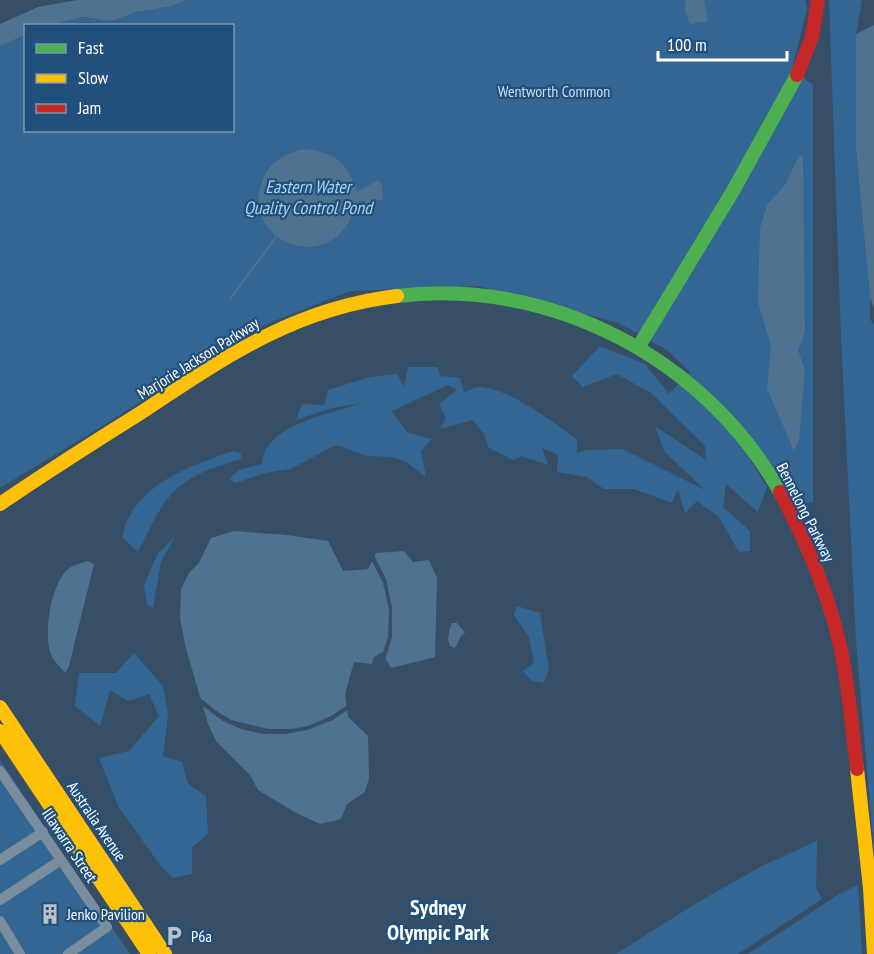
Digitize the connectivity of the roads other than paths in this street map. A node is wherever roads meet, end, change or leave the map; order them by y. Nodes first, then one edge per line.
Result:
1 (818, 0) edge
2 (639, 346) junction
3 (0, 502) edge
4 (0, 707) edge
5 (0, 731) edge
6 (10, 745) edge
7 (0, 771) edge
8 (43, 832) junction
9 (0, 860) edge
10 (61, 860) junction
11 (0, 900) edge
12 (0, 921) edge
13 (20, 954) edge
14 (68, 954) edge
15 (149, 954) edge
16 (165, 954) edge
17 (874, 954) edge

1 - 2 street
2 - 3 street, Marjorie Jackson Parkway
2 - 17 street, Bennelong Parkway
4 - 6 street, Australia Avenue
5 - 6 street, Australia Avenue
6 - 15 street, Australia Avenue
6 - 16 street, Australia Avenue
7 - 8 street, Illawarra Street
8 - 9 street
8 - 10 street, Illawarra Street
10 - 11 street
10 - 14 street, Illawarra Street
12 - 13 street

